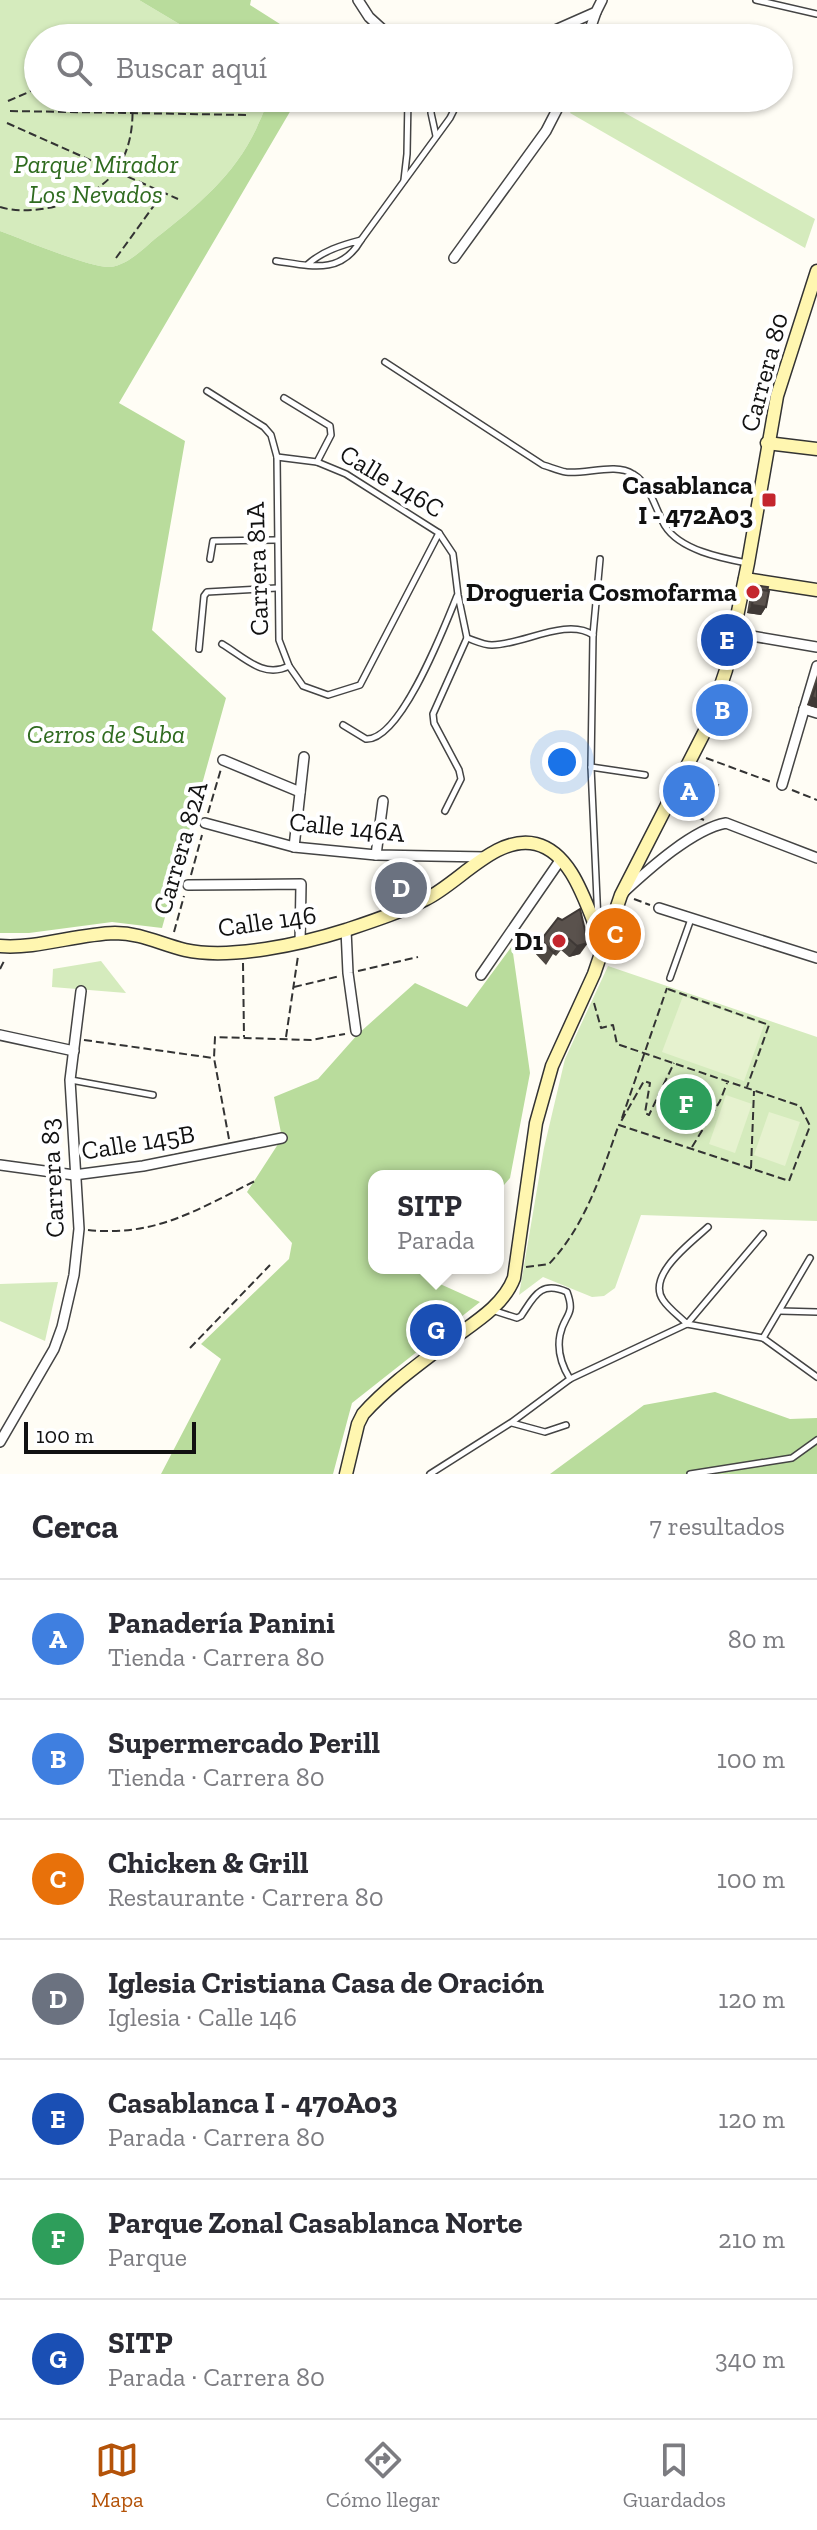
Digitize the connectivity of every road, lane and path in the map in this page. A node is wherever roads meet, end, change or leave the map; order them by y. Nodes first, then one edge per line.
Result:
1 (358, 0) edge
2 (602, 0) edge
3 (756, 0) edge
4 (596, 12) junction
5 (817, 14) edge
6 (377, 24) edge
7 (569, 24) edge
8 (592, 24) edge
9 (24, 94) edge
10 (8, 101) dead end
11 (10, 111) dead end
12 (24, 111) edge
13 (72, 112) edge
14 (408, 112) edge
15 (431, 112) edge
16 (453, 112) edge
17 (556, 112) edge
18 (133, 113) junction
19 (248, 115) dead end
20 (7, 123) dead end
21 (436, 136) junction
22 (116, 171) junction
23 (404, 181) junction
24 (163, 192) junction
25 (178, 199) dead end
26 (0, 207) edge
27 (361, 240) junction
28 (116, 258) dead end
29 (454, 258) dead end
30 (276, 261) dead end
31 (307, 265) junction
32 (817, 271) edge
33 (385, 362) dead end
34 (207, 391) dead end
35 (284, 398) dead end
36 (767, 443) junction
37 (817, 449) edge
38 (277, 457) junction
39 (317, 462) junction
40 (439, 533) junction
41 (277, 540) junction
42 (210, 559) dead end
43 (600, 559) dead end
44 (748, 563) junction
45 (745, 579) junction
46 (277, 588) junction
47 (817, 590) edge
48 (458, 595) junction
49 (734, 633) junction
50 (593, 635) junction
51 (467, 638) junction
52 (222, 644) dead end
53 (817, 647) edge
54 (199, 649) dead end
55 (289, 666) junction
56 (817, 666) edge
57 (804, 709) junction
58 (817, 713) edge
59 (343, 725) dead end
60 (695, 754) junction
61 (304, 757) dead end
62 (223, 760) joint
63 (591, 767) junction
64 (645, 775) dead end
65 (782, 785) junction
66 (300, 792) junction
67 (817, 800) edge
68 (383, 801) dead end
69 (667, 803) junction
70 (445, 811) dead end
71 (205, 823) junction
72 (716, 825) junction
73 (294, 847) junction
74 (376, 855) junction
75 (487, 857) junction
76 (817, 858) edge
77 (561, 859) junction
78 (188, 885) junction
79 (621, 895) junction
80 (659, 908) joint
81 (692, 918) junction
82 (346, 930) junction
83 (598, 934) junction
84 (300, 943) junction
85 (170, 945) junction
86 (0, 946) edge
87 (604, 946) junction
88 (243, 951) junction
89 (817, 958) edge
90 (481, 975) dead end
91 (670, 978) joint
92 (589, 985) junction
93 (667, 989) junction
94 (81, 991) dead end
95 (356, 1031) joint
96 (0, 1035) edge
97 (75, 1038) junction
98 (244, 1038) junction
99 (286, 1039) junction
100 (74, 1051) junction
101 (644, 1053) junction
102 (214, 1058) junction
103 (674, 1063) junction
104 (70, 1080) junction
105 (727, 1081) junction
106 (747, 1088) junction
107 (754, 1091) junction
108 (153, 1095) dead end
109 (619, 1125) junction
110 (282, 1138) dead end
111 (230, 1148) junction
112 (691, 1149) junction
113 (0, 1165) edge
114 (751, 1169) junction
115 (74, 1175) junction
116 (255, 1181) dead end
117 (708, 1227) dead end
118 (79, 1229) junction
119 (763, 1234) dead end
120 (810, 1258) dead end
121 (270, 1265) dead end
122 (517, 1265) junction
123 (490, 1310) junction
124 (779, 1311) junction
125 (817, 1312) edge
126 (687, 1324) junction
127 (763, 1338) junction
128 (190, 1348) dead end
129 (817, 1377) edge
130 (570, 1379) junction
131 (512, 1422) junction
132 (566, 1425) dead end
133 (817, 1440) edge
134 (0, 1442) edge
135 (717, 1471) edge
136 (346, 1474) edge
137 (430, 1474) edge
138 (690, 1474) edge

1 - 6 street
2 - 4 street
3 - 5 lane
4 - 7 street
4 - 8 street
9 - 10 path
11 - 12 path
13 - 18 path
14 - 23 lane
15 - 21 lane
16 - 21 lane
17 - 29 street
18 - 19 path
18 - 22 path
20 - 22 path
21 - 23 lane
22 - 24 path
22 - 26 path
23 - 27 lane
24 - 25 path
24 - 28 path
27 - 31 lane
27 - 31 lane
30 - 31 lane
32 - 36 street, Carrera 80
33 - 44 lane
34 - 38 lane, Carrera 81A
35 - 39 lane
36 - 37 street
36 - 44 street, Carrera 80
38 - 39 lane, Calle 146C
38 - 41 lane, Carrera 81A
39 - 40 lane, Calle 146C
40 - 48 lane, Calle 146C
40 - 55 lane, Carrera 81A
41 - 42 lane
41 - 46 lane, Carrera 81A
43 - 50 lane
44 - 45 street, Carrera 80
45 - 47 street
45 - 49 street, Carrera 80
46 - 54 lane
46 - 55 lane, Carrera 81A
48 - 51 lane, Calle 146C
48 - 59 lane
49 - 53 street
49 - 60 street, Carrera 80
50 - 51 lane
50 - 63 lane
51 - 70 lane
52 - 55 lane
56 - 57 street
57 - 58 street
57 - 65 street
60 - 65 path
60 - 69 street, Carrera 80
61 - 66 street
62 - 66 street
62 - 71 path, Carrera 82A
63 - 64 lane
63 - 83 lane
65 - 67 path
66 - 73 street
68 - 74 street
69 - 72 path
69 - 79 street, Carrera 80
71 - 73 street, Calle 146A
71 - 78 path, Carrera 82A
72 - 76 street
72 - 79 street
73 - 74 street, Calle 146A
74 - 75 street, Calle 146A
75 - 77 street, Calle 146
75 - 82 street, Calle 146
77 - 83 street
77 - 90 street
78 - 84 street
78 - 85 path, Carrera 82A
79 - 80 path
79 - 87 street, Carrera 80
80 - 81 street
81 - 89 street
81 - 91 lane
82 - 84 street, Calle 146
82 - 95 street
83 - 87 street
84 - 88 street, Calle 146
84 - 99 path
85 - 86 street, Calle 146
85 - 88 street, Calle 146
87 - 92 street, Carrera 80
88 - 98 path
91 - 93 path
92 - 101 path
92 - 122 street, Carrera 80
93 - 101 path
93 - 106 path
94 - 97 street, Carrera 83
95 - 99 path
96 - 100 street
97 - 100 street, Carrera 83
97 - 102 path
98 - 99 path
98 - 102 path
100 - 104 street, Carrera 83
101 - 103 path
101 - 109 path
102 - 111 path
103 - 105 path
103 - 109 path
104 - 108 lane
104 - 115 street, Carrera 83
105 - 106 path
105 - 112 path
106 - 107 path
107 - 114 path
107 - 114 path
109 - 112 path
109 - 122 path
110 - 111 street, Calle 145B
111 - 115 street, Calle 145B
112 - 114 path
113 - 115 street, Calle 145B
115 - 118 street, Carrera 83
116 - 118 path
117 - 126 lane
118 - 134 street, Carrera 83
119 - 126 lane
120 - 124 lane
121 - 128 path
122 - 123 street, Carrera 80
123 - 130 lane
123 - 136 street, Carrera 80
124 - 125 lane
124 - 127 lane
126 - 127 lane
126 - 130 lane
127 - 129 lane
130 - 131 lane
131 - 132 lane
131 - 137 lane
133 - 135 lane
135 - 138 lane

